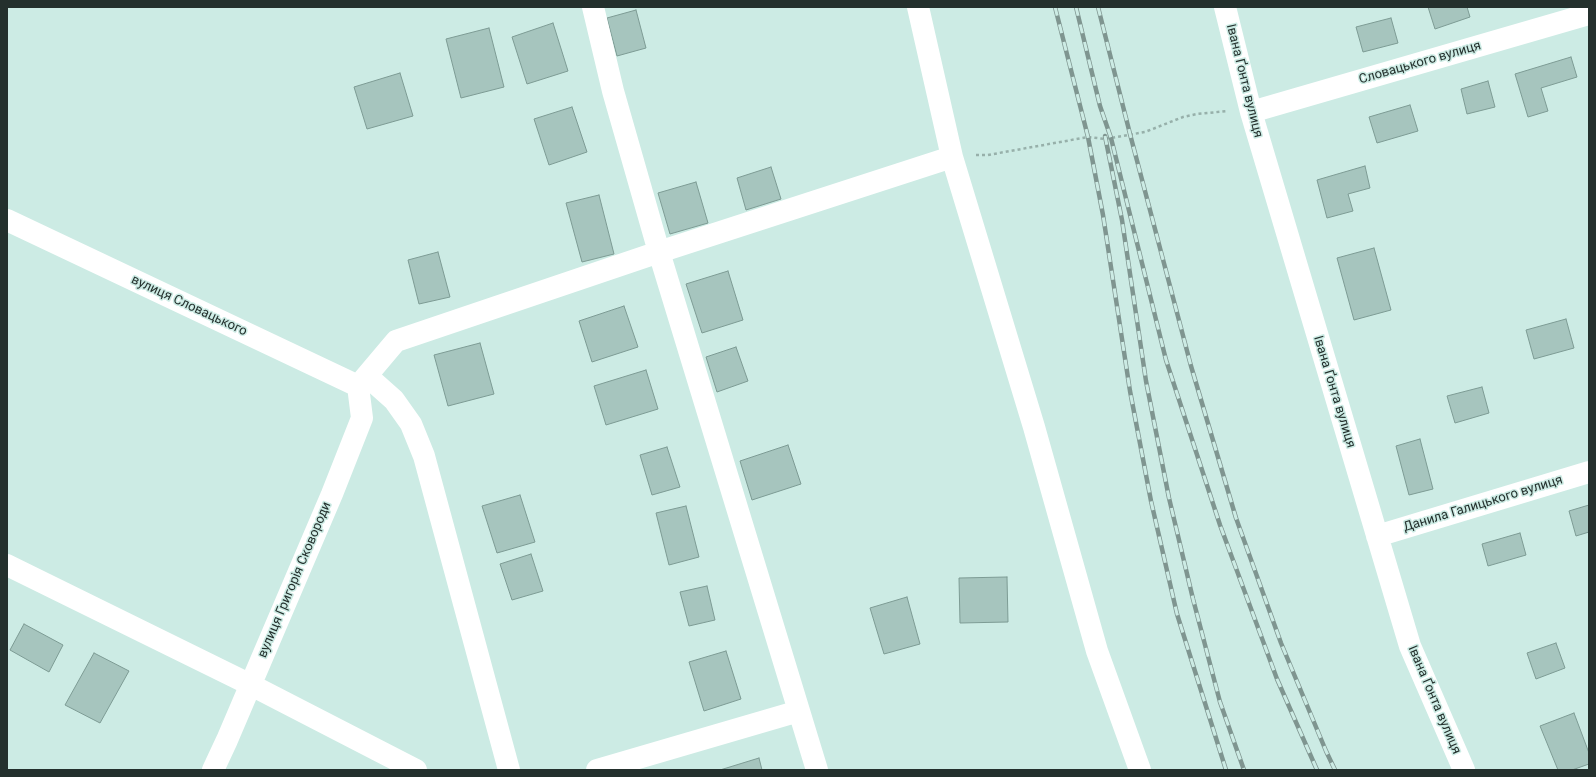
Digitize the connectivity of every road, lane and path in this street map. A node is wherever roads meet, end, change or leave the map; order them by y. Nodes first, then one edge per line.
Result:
1 (593, 7) edge
2 (918, 7) edge
3 (1225, 7) edge
4 (1589, 14) edge
5 (1251, 112) junction
6 (952, 156) junction
7 (7, 220) edge
8 (659, 252) junction
9 (363, 381) junction
10 (1589, 472) edge
11 (1377, 536) junction
12 (7, 565) edge
13 (251, 685) junction
14 (799, 710) junction
15 (213, 770) edge
16 (416, 770) edge
17 (509, 770) edge
18 (597, 770) edge
19 (817, 770) edge
20 (1140, 770) edge
21 (1464, 770) edge

1 - 8 street
2 - 6 street
3 - 5 street, Івана Ґонта вулиця
4 - 5 street, Словацького вулиця
5 - 6 path
5 - 11 street, Івана Ґонта вулиця
6 - 8 street
6 - 20 street
7 - 9 street, вулиця Словацького
8 - 9 street
8 - 14 street
9 - 13 street, вулиця Григорія Сковороди
9 - 17 street, вулиця Словацького
10 - 11 street, Данила Галицького вулиця
11 - 21 street, Івана Ґонта вулиця
12 - 13 street
13 - 15 street, вулиця Григорія Сковороди
13 - 16 street
14 - 18 street
14 - 19 street

